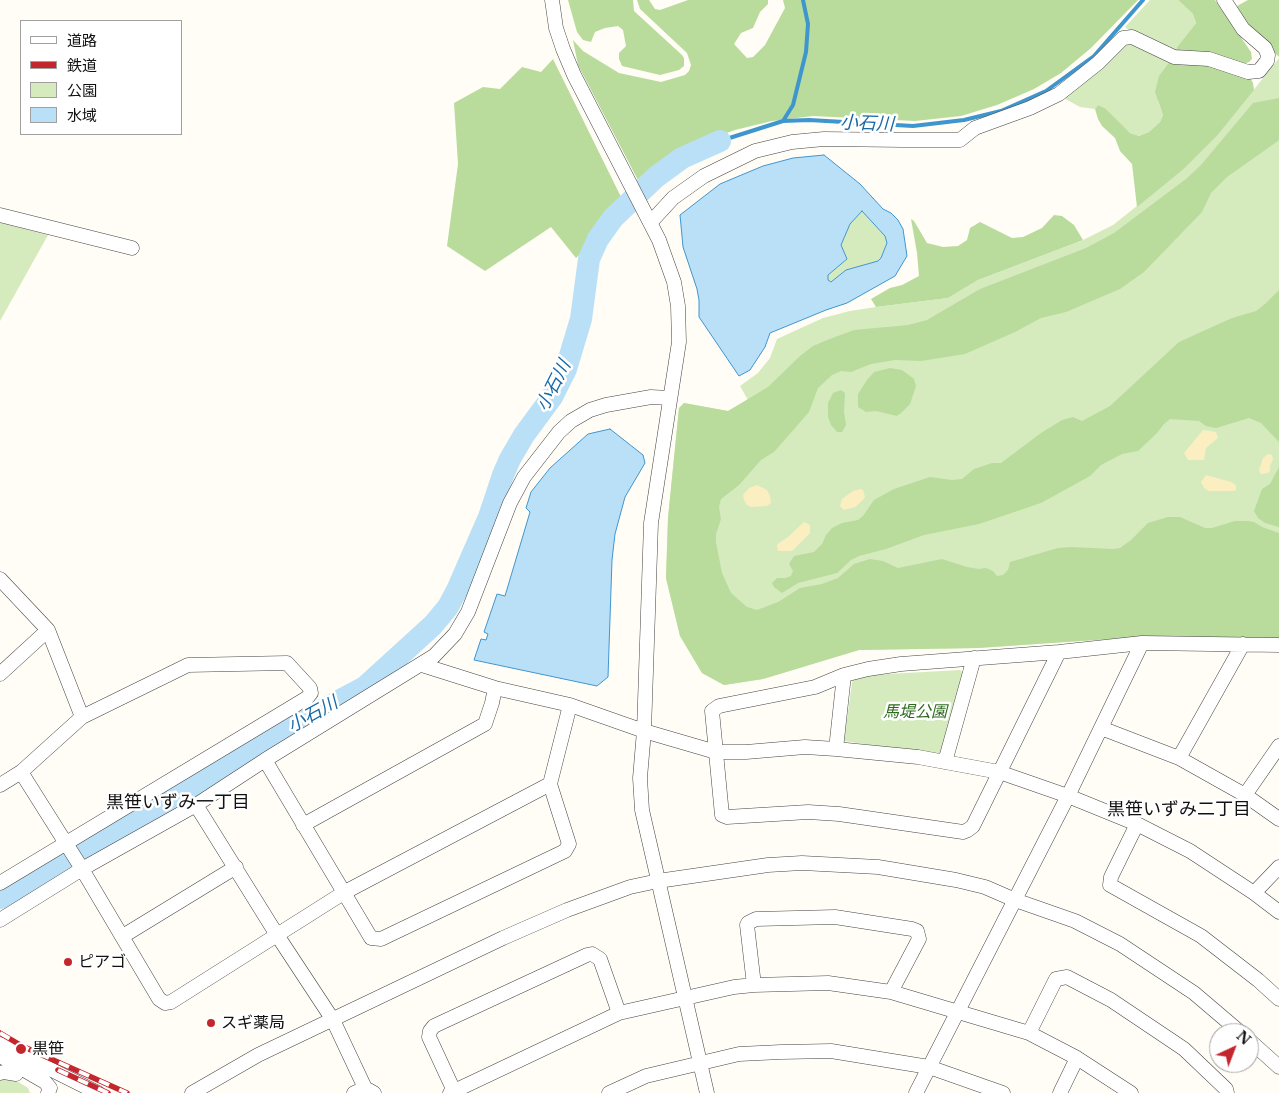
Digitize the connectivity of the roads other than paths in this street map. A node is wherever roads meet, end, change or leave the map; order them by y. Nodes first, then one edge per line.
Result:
1 (552, 0) edge
2 (1224, 0) edge
3 (0, 215) edge
4 (650, 223) junction
5 (132, 248) dead end
6 (669, 398) junction
7 (0, 579) edge
8 (48, 630) junction
9 (1142, 643) junction
10 (1243, 644) junction
11 (1279, 646) edge
12 (1059, 652) junction
13 (974, 658) junction
14 (422, 665) junction
15 (0, 674) edge
16 (844, 675) junction
17 (495, 688) junction
18 (570, 705) junction
19 (82, 716) junction
20 (1101, 728) junction
21 (644, 732) junction
22 (1279, 746) edge
23 (836, 749) junction
24 (716, 752) junction
25 (1179, 758) junction
26 (265, 760) junction
27 (945, 762) junction
28 (21, 772) junction
29 (999, 772) junction
30 (550, 784) junction
31 (0, 785) edge
32 (1245, 795) junction
33 (1068, 796) junction
34 (196, 805) junction
35 (1279, 819) edge
36 (304, 824) junction
37 (1137, 824) junction
38 (67, 845) junction
39 (81, 866) junction
40 (236, 867) junction
41 (1279, 867) edge
42 (658, 881) junction
43 (0, 883) edge
44 (345, 892) junction
45 (1254, 893) junction
46 (1015, 900) junction
47 (1279, 912) edge
48 (0, 920) edge
49 (123, 936) junction
50 (277, 936) junction
51 (754, 985) junction
52 (892, 992) junction
53 (685, 998) junction
54 (1279, 999) edge
55 (958, 1012) junction
56 (620, 1013) junction
57 (333, 1020) junction
58 (1229, 1023) edge
59 (1029, 1033) junction
60 (0, 1044) edge
61 (1259, 1049) edge
62 (1077, 1058) junction
63 (700, 1064) junction
64 (1, 1065) edge
65 (929, 1067) junction
66 (1279, 1067) edge
67 (365, 1091) edge
68 (452, 1092) edge
69 (40, 1093) edge
70 (48, 1093) edge
71 (98, 1093) edge
72 (192, 1093) edge
73 (609, 1093) edge
74 (706, 1093) edge
75 (916, 1093) edge
76 (1003, 1093) edge
77 (1060, 1093) edge
78 (1131, 1093) edge
79 (1227, 1093) edge

1 - 4 street
2 - 4 street
3 - 5 street
4 - 6 street
6 - 14 street
6 - 21 street
7 - 8 street
8 - 15 street
8 - 19 street
9 - 10 street
9 - 12 street
9 - 20 street
10 - 11 street
10 - 25 street
12 - 13 street
12 - 29 street
13 - 16 street
13 - 27 street
14 - 17 street
14 - 26 street
16 - 23 street
16 - 24 street
17 - 18 street
17 - 36 street
18 - 21 street
18 - 30 street
19 - 28 street
19 - 38 street
20 - 25 street
20 - 33 street
21 - 24 street
21 - 42 street
22 - 32 street
23 - 24 street
23 - 27 street
24 - 29 street
25 - 32 street
26 - 34 street
26 - 36 street
27 - 29 street
28 - 31 street
28 - 38 street
29 - 33 street
30 - 44 street
30 - 44 street
32 - 35 street
33 - 37 street
33 - 46 street
34 - 39 street
34 - 40 street
36 - 44 street
37 - 45 street
37 - 54 street
38 - 39 street
38 - 43 street
39 - 48 street
39 - 49 street
40 - 49 street
40 - 50 street
41 - 45 street
42 - 46 street
42 - 53 street
42 - 57 street
44 - 50 street
45 - 47 street
46 - 55 street
46 - 58 street
49 - 50 street
50 - 57 street
51 - 52 street
51 - 52 street
51 - 53 street
52 - 55 street
53 - 56 street
53 - 63 street
55 - 59 street
55 - 65 street
56 - 68 street
56 - 68 street
57 - 67 street
57 - 72 street
59 - 62 street
59 - 79 street
60 - 71 street
61 - 66 street
62 - 77 street
62 - 78 street
63 - 65 street
63 - 73 street
63 - 74 street
64 - 69 street
64 - 70 street
65 - 75 street
65 - 76 street

